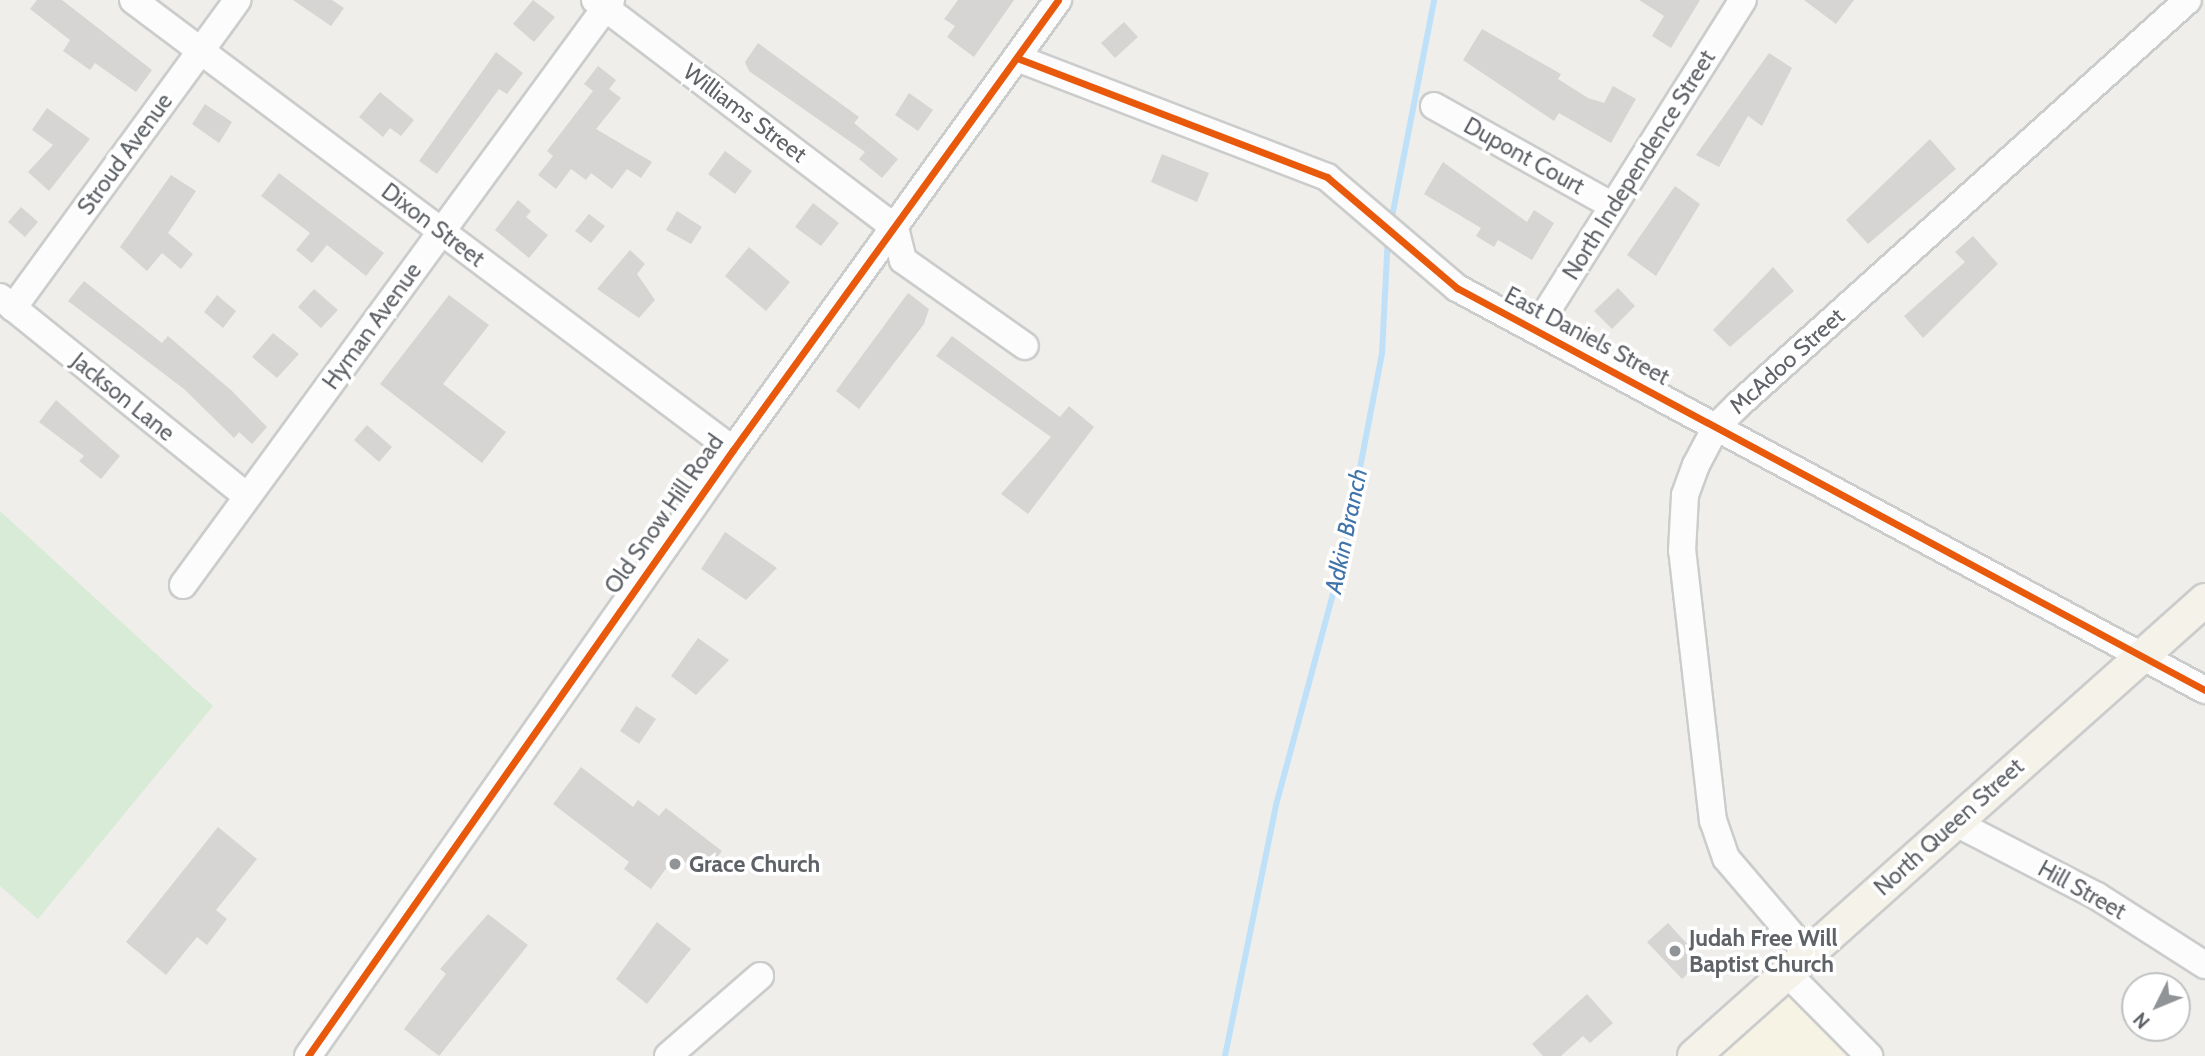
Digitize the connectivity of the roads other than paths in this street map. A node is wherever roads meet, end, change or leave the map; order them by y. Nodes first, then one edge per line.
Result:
1 (133, 0) edge
2 (238, 0) edge
3 (1058, 0) edge
4 (1742, 0) edge
5 (2188, 0) edge
6 (604, 3) edge
7 (201, 50) junction
8 (1017, 58) junction
9 (1434, 106) dead end
10 (1614, 206) junction
11 (895, 228) junction
12 (441, 232) junction
13 (7, 302) edge
14 (1535, 330) junction
15 (1025, 346) dead end
16 (1716, 426) junction
17 (733, 450) junction
18 (247, 496) junction
19 (183, 585) dead end
20 (2205, 600) edge
21 (2142, 656) junction
22 (2205, 690) edge
23 (1954, 822) junction
24 (1797, 964) junction
25 (2205, 965) edge
26 (760, 976) dead end
27 (308, 1056) edge
28 (668, 1056) edge
29 (1694, 1056) edge
30 (1869, 1056) edge

1 - 7 street, Dixon Street
2 - 7 street, Stroud Avenue
3 - 8 street, Old Snow Hill Road
4 - 10 street, North Independence Street
5 - 16 street, McAdoo Street
6 - 11 street, Williams Street
6 - 12 street, Hyman Avenue
7 - 12 street, Dixon Street
7 - 13 street, Stroud Avenue
8 - 11 street, Old Snow Hill Road
8 - 14 street, East Daniels Street
9 - 10 street, Dupont Court
10 - 14 street, North Independence Street
11 - 15 street
11 - 17 street, Old Snow Hill Road
12 - 17 street, Dixon Street
12 - 18 street, Hyman Avenue
13 - 18 street, Jackson Lane
14 - 16 street, East Daniels Street
16 - 21 street, East Daniels Street
16 - 24 street, McAdoo Street
17 - 27 street, Old Snow Hill Road
18 - 19 street, Hyman Avenue
20 - 21 main road, North Queen Street
21 - 22 street, East Daniels Street
21 - 23 main road, North Queen Street
23 - 24 main road, North Queen Street
23 - 25 street, Hill Street
24 - 29 main road, North Queen Street
24 - 30 street, McAdoo Street
26 - 28 street

